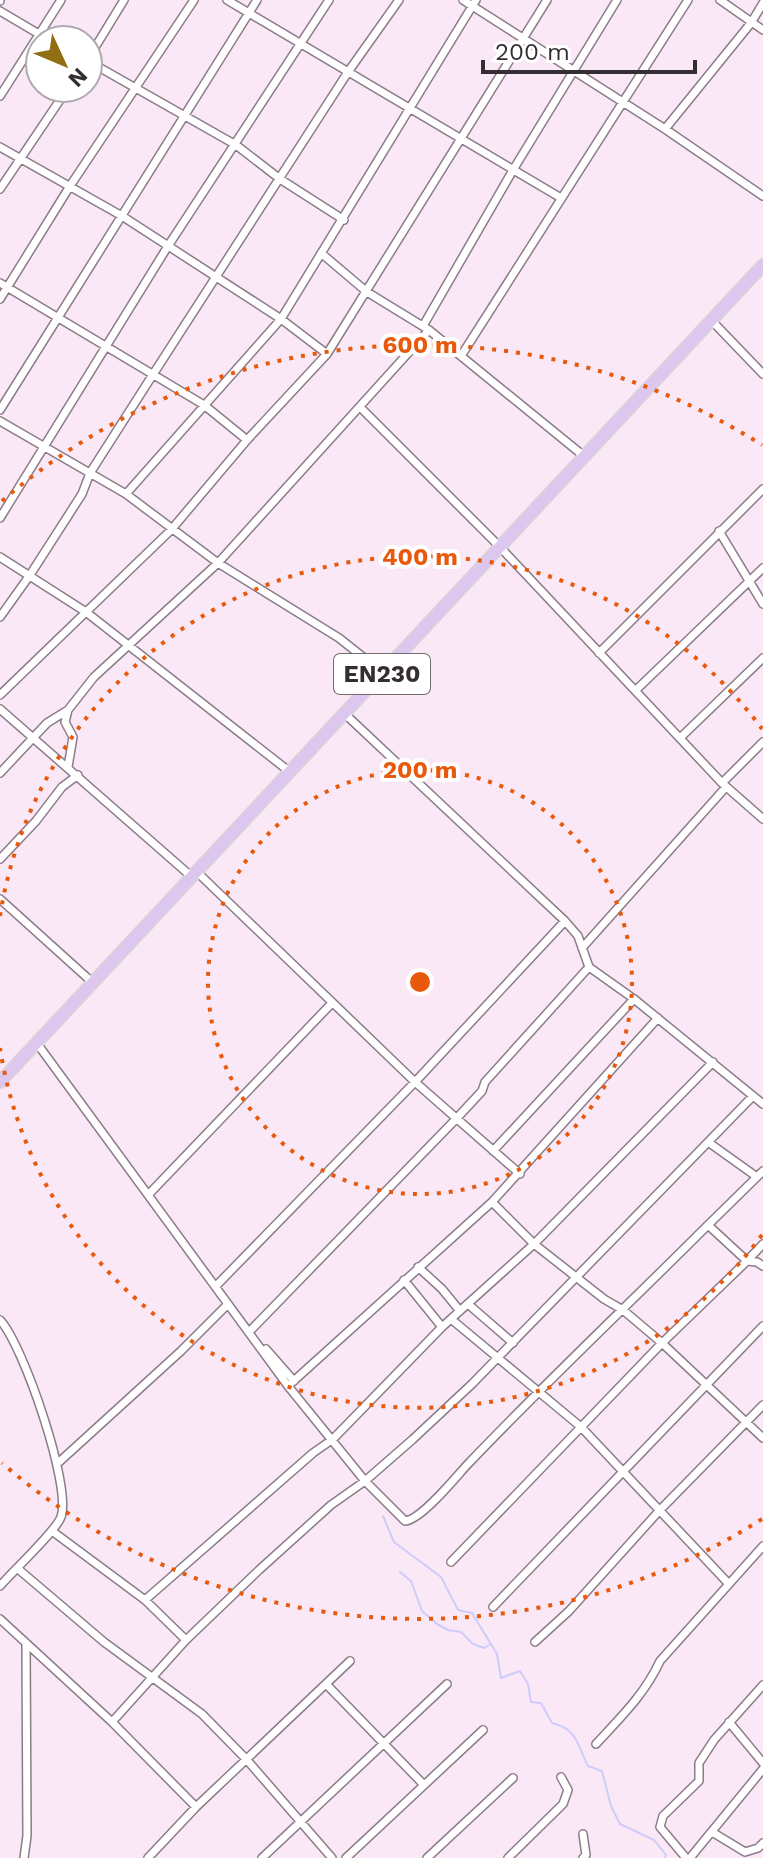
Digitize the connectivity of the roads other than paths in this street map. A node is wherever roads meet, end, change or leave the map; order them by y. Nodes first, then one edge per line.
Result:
1 (61, 0) edge
2 (124, 0) edge
3 (194, 0) edge
4 (227, 0) edge
5 (257, 0) edge
6 (329, 0) edge
7 (399, 0) edge
8 (463, 0) edge
9 (547, 0) edge
10 (617, 0) edge
11 (688, 0) edge
12 (720, 0) edge
13 (474, 3) edge
14 (763, 3) edge
15 (0, 11) edge
16 (249, 14) junction
17 (751, 23) junction
18 (46, 24) edge
19 (24, 26) edge
20 (763, 30) edge
21 (104, 33) edge
22 (525, 38) junction
23 (300, 45) junction
24 (24, 58) edge
25 (104, 69) edge
26 (348, 72) junction
27 (576, 72) junction
28 (138, 88) junction
29 (0, 96) edge
30 (622, 101) junction
31 (57, 104) edge
32 (410, 106) junction
33 (185, 116) junction
34 (665, 129) junction
35 (460, 138) junction
36 (236, 145) junction
37 (0, 147) edge
38 (19, 158) junction
39 (513, 170) junction
40 (280, 179) junction
41 (70, 186) junction
42 (0, 189) edge
43 (763, 196) edge
44 (561, 198) junction
45 (122, 216) junction
46 (344, 220) junction
47 (168, 246) junction
48 (321, 253) junction
49 (763, 265) edge
50 (217, 279) junction
51 (4, 285) edge
52 (367, 292) junction
53 (0, 299) edge
54 (58, 316) junction
55 (281, 319) junction
56 (712, 321) junction
57 (426, 328) junction
58 (105, 345) junction
59 (327, 354) junction
60 (461, 356) junction
61 (763, 374) edge
62 (152, 376) junction
63 (204, 405) junction
64 (360, 407) junction
65 (0, 410) edge
66 (0, 421) edge
67 (247, 440) junction
68 (45, 446) junction
69 (585, 457) junction
70 (90, 473) junction
71 (763, 489) edge
72 (126, 494) junction
73 (0, 518) edge
74 (171, 530) junction
75 (719, 531) junction
76 (500, 547) junction
77 (0, 557) edge
78 (218, 563) junction
79 (763, 568) edge
80 (30, 575) junction
81 (749, 581) junction
82 (763, 604) edge
83 (86, 612) junction
84 (0, 617) edge
85 (128, 645) junction
86 (599, 653) junction
87 (763, 658) edge
88 (383, 673) junction
89 (636, 690) junction
90 (0, 695) edge
91 (0, 709) edge
92 (68, 710) junction
93 (345, 714) junction
94 (33, 737) junction
95 (681, 737) junction
96 (763, 742) edge
97 (68, 767) junction
98 (290, 772) junction
99 (0, 773) edge
100 (78, 775) junction
101 (724, 785) junction
102 (763, 819) edge
103 (0, 859) edge
104 (194, 875) junction
105 (0, 899) edge
106 (565, 921) junction
107 (582, 948) junction
108 (589, 967) junction
109 (92, 982) junction
110 (634, 999) junction
111 (332, 1003) junction
112 (658, 1018) junction
113 (36, 1042) junction
114 (713, 1062) junction
115 (0, 1082) edge
116 (415, 1082) junction
117 (753, 1096) junction
118 (763, 1104) edge
119 (456, 1119) junction
120 (708, 1142) junction
121 (493, 1151) junction
122 (520, 1174) junction
123 (760, 1174) edge
124 (149, 1194) junction
125 (492, 1202) junction
126 (708, 1225) junction
127 (534, 1244) junction
128 (763, 1244) edge
129 (747, 1261) junction
130 (763, 1266) edge
131 (418, 1267) junction
132 (576, 1277) junction
133 (404, 1280) junction
134 (216, 1286) junction
135 (228, 1304) junction
136 (468, 1304) junction
137 (623, 1310) junction
138 (460, 1311) junction
139 (451, 1319) junction
140 (0, 1320) edge
141 (763, 1326) edge
142 (442, 1327) junction
143 (250, 1331) junction
144 (513, 1343) junction
145 (662, 1343) junction
146 (498, 1358) junction
147 (291, 1384) junction
148 (707, 1384) junction
149 (538, 1391) junction
150 (763, 1405) edge
151 (746, 1422) junction
152 (581, 1427) junction
153 (763, 1438) edge
154 (333, 1439) junction
155 (58, 1463) junction
156 (624, 1470) junction
157 (365, 1481) junction
158 (659, 1511) junction
159 (52, 1531) junction
160 (763, 1546) edge
161 (451, 1562) dead end
162 (17, 1568) junction
163 (728, 1583) junction
164 (0, 1586) edge
165 (145, 1600) junction
166 (493, 1607) dead end
167 (0, 1619) edge
168 (186, 1640) junction
169 (535, 1642) dead end
170 (26, 1644) junction
171 (350, 1661) dead end
172 (153, 1676) junction
173 (326, 1684) junction
174 (447, 1684) dead end
175 (763, 1685) edge
176 (112, 1722) junction
177 (729, 1722) junction
178 (483, 1730) dead end
179 (385, 1742) junction
180 (596, 1744) dead end
181 (247, 1760) junction
182 (763, 1763) edge
183 (763, 1769) edge
184 (561, 1777) dead end
185 (513, 1778) dead end
186 (424, 1785) junction
187 (196, 1807) junction
188 (300, 1822) junction
189 (712, 1832) junction
190 (583, 1834) dead end
191 (763, 1843) edge
192 (24, 1858) edge
193 (148, 1858) edge
194 (262, 1858) edge
195 (332, 1858) edge
196 (346, 1858) edge
197 (427, 1858) edge
198 (508, 1858) edge
199 (583, 1858) edge
200 (688, 1858) edge

1 - 18 street
2 - 21 street
3 - 28 street
4 - 16 street
5 - 16 street
6 - 23 street
7 - 26 street
8 - 13 street
9 - 22 street
10 - 27 street
11 - 30 street
12 - 17 street
13 - 22 street
13 - 32 street
14 - 17 street
15 - 19 street
16 - 23 street
16 - 33 street
17 - 20 street
17 - 34 street
22 - 27 street
22 - 35 street
23 - 26 street
23 - 36 street
24 - 29 street
25 - 28 street
26 - 32 street
26 - 40 street
27 - 30 street
27 - 39 street
28 - 33 street
28 - 41 street
30 - 34 street
30 - 44 street
31 - 38 street
32 - 35 street
32 - 46 street
33 - 36 street
33 - 45 street
34 - 43 street
35 - 39 street
35 - 52 street
36 - 40 street
36 - 47 street
37 - 38 street
38 - 41 street
38 - 42 street
39 - 44 street
39 - 57 street
40 - 46 street
40 - 50 street
41 - 45 street
41 - 51 street
44 - 60 street
45 - 47 street
45 - 54 street
46 - 48 street
47 - 50 street
47 - 58 street
48 - 52 street
48 - 55 street
49 - 56 main road, EN230
50 - 55 street
50 - 62 street
51 - 53 street
51 - 54 street
52 - 57 street
52 - 59 street
54 - 58 street
54 - 65 street
55 - 59 street
55 - 63 street
56 - 61 street
56 - 69 main road, EN230
57 - 60 street
57 - 64 street
58 - 62 street
58 - 68 street
59 - 67 street
60 - 69 street
62 - 63 street
62 - 70 street
63 - 67 street
63 - 72 street
64 - 76 street
64 - 78 street
66 - 68 street
67 - 74 street
68 - 70 street
68 - 73 street
69 - 76 main road, EN230
70 - 72 street
70 - 80 street
71 - 75 street
72 - 74 street
74 - 78 street
74 - 83 street
75 - 81 street
75 - 86 street
76 - 86 street
76 - 88 main road, EN230
77 - 80 street
78 - 85 street
78 - 88 street
79 - 81 street
80 - 83 street
80 - 84 street
81 - 82 street
81 - 89 street
83 - 85 street
83 - 90 street
85 - 92 street
85 - 98 street
86 - 89 street
87 - 95 street
88 - 93 main road, EN230
89 - 95 street
91 - 94 street
92 - 94 street
92 - 97 street
93 - 98 main road, EN230
93 - 106 street
94 - 97 street
94 - 99 street
95 - 101 street
96 - 101 street
97 - 100 street
98 - 104 main road, EN230
100 - 103 street
100 - 104 street
101 - 102 street
101 - 107 street
104 - 109 main road, EN230
104 - 111 street
105 - 109 street
106 - 107 street
106 - 116 street
107 - 108 street
108 - 110 street
108 - 119 street
109 - 113 main road, EN230
110 - 112 street
110 - 121 street
111 - 116 street
111 - 124 street
112 - 114 street
112 - 122 street
113 - 115 main road, EN230
113 - 124 street
114 - 117 street
114 - 127 street
116 - 119 street
116 - 134 street
117 - 118 street
117 - 120 street
119 - 121 street
119 - 143 street
120 - 123 street
120 - 132 street
121 - 122 street
122 - 125 street
123 - 126 street
124 - 134 street
125 - 127 street
125 - 131 street
126 - 129 street
126 - 137 street
127 - 132 street
127 - 136 street
128 - 129 street
129 - 130 street
129 - 145 street
131 - 133 street
131 - 138 street
132 - 137 street
132 - 144 street
133 - 142 street
133 - 147 street
134 - 135 street
135 - 143 street
135 - 155 street
136 - 138 street
136 - 144 street
137 - 145 street
137 - 149 street
138 - 139 street
139 - 142 street
139 - 146 street
140 - 155 street
141 - 148 street
142 - 154 street
143 - 147 street
144 - 146 street
145 - 148 street
145 - 152 street
146 - 149 street
146 - 157 street
147 - 154 street
148 - 151 street
148 - 156 street
149 - 152 street
149 - 157 street
150 - 151 street
151 - 153 street
151 - 158 street
152 - 156 street
152 - 161 street
154 - 157 street
154 - 165 street
155 - 159 street
156 - 158 street
156 - 166 street
157 - 168 street
158 - 163 street
158 - 169 street
159 - 162 street
159 - 165 street
160 - 163 street
162 - 164 street
162 - 172 street
163 - 180 street
165 - 168 street
167 - 170 street
168 - 172 street
170 - 176 street
170 - 192 street
171 - 173 street
172 - 176 street
172 - 181 street
173 - 179 street
173 - 181 street
174 - 179 street
175 - 177 street
176 - 187 street
177 - 182 street
177 - 200 street
178 - 186 street
179 - 186 street
179 - 188 street
181 - 187 street
181 - 188 street
183 - 189 street
184 - 198 street
185 - 197 street
186 - 196 street
187 - 193 street
188 - 194 street
188 - 195 street
189 - 191 street
189 - 200 street
190 - 199 street

